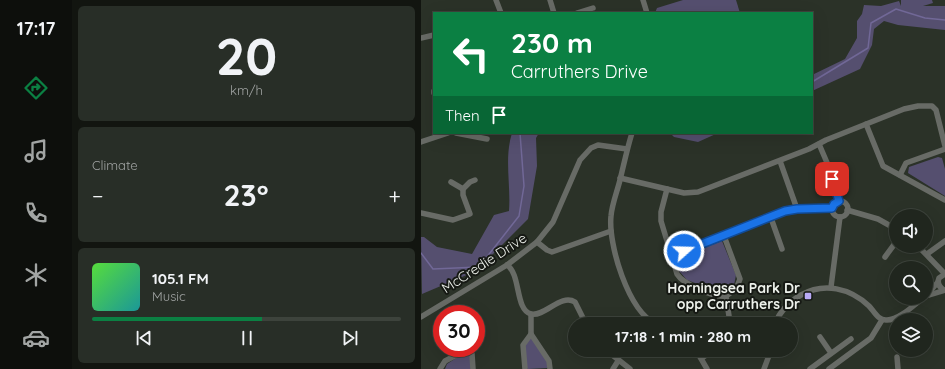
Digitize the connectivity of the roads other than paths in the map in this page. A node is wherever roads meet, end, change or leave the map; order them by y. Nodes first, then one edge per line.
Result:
1 (497, 0) edge
2 (549, 0) edge
3 (643, 0) edge
4 (593, 8) dead end
5 (501, 12) edge
6 (554, 12) edge
7 (580, 12) edge
8 (647, 12) edge
9 (433, 35) edge
10 (421, 38) edge
11 (866, 124) junction
12 (445, 134) edge
13 (461, 134) edge
14 (632, 134) edge
15 (487, 139) dead end
16 (421, 142) edge
17 (819, 144) junction
18 (945, 146) edge
19 (627, 149) junction
20 (945, 149) edge
21 (780, 160) junction
22 (900, 175) junction
23 (620, 178) junction
24 (475, 180) dead end
25 (451, 182) dead end
26 (463, 189) junction
27 (667, 189) junction
28 (945, 200) edge
29 (839, 201) junction
30 (832, 208) junction
31 (797, 209) junction
32 (847, 210) junction
33 (421, 213) edge
34 (840, 217) junction
35 (771, 218) junction
36 (889, 225) edge
37 (611, 231) junction
38 (724, 236) junction
39 (945, 241) edge
40 (537, 242) junction
41 (782, 249) dead end
42 (889, 252) edge
43 (927, 254) joint
44 (671, 256) junction
45 (885, 257) dead end
46 (934, 262) junction
47 (507, 265) junction
48 (945, 274) edge
49 (939, 280) junction
50 (831, 287) junction
51 (933, 287) edge
52 (944, 290) edge
53 (933, 294) edge
54 (726, 296) junction
55 (913, 305) edge
56 (531, 314) junction
57 (421, 317) edge
58 (582, 317) edge
59 (647, 317) edge
60 (727, 317) edge
61 (779, 317) edge
62 (882, 320) junction
63 (531, 334) junction
64 (821, 337) dead end
65 (851, 339) dead end
66 (831, 353) junction
67 (614, 357) edge
68 (768, 357) edge
69 (897, 357) dead end
70 (702, 358) edge
71 (618, 361) junction
72 (440, 369) edge
73 (473, 369) edge
74 (525, 369) edge
75 (549, 369) edge
76 (613, 369) edge
77 (630, 369) edge
78 (707, 369) edge
79 (764, 369) edge
80 (810, 369) edge
81 (829, 369) edge
82 (898, 369) edge

1 - 5 street
2 - 6 street
3 - 8 street
4 - 7 street
9 - 10 street
11 - 17 street
11 - 18 street
11 - 22 street
12 - 16 street
13 - 15 street
14 - 19 street
17 - 21 street
17 - 29 street
19 - 23 street
19 - 40 street, McCredie Drive
20 - 22 street
21 - 27 street
21 - 31 street
22 - 28 street
23 - 27 street
23 - 37 street
24 - 26 street
25 - 26 street
26 - 33 street
27 - 44 street
29 - 30 street
29 - 32 street
30 - 31 street
30 - 34 street
31 - 35 street
32 - 34 street
32 - 36 street
34 - 50 street
35 - 38 street
35 - 41 street
37 - 40 street
37 - 59 street
38 - 44 street
38 - 54 street
39 - 43 street
40 - 47 street, McCredie Drive
42 - 45 street
43 - 46 street
44 - 54 street
46 - 48 street
46 - 49 street
47 - 56 street
47 - 57 street, McCredie Drive
48 - 49 street
49 - 51 street
49 - 52 street
50 - 61 street
50 - 62 street
52 - 53 street
54 - 60 street
55 - 62 street
56 - 58 street
56 - 63 street
62 - 81 street
63 - 74 street
63 - 75 street
64 - 66 street
65 - 66 street
66 - 80 street
67 - 71 street
68 - 79 street
69 - 82 street
70 - 78 street
71 - 76 street
71 - 77 street
72 - 73 street

